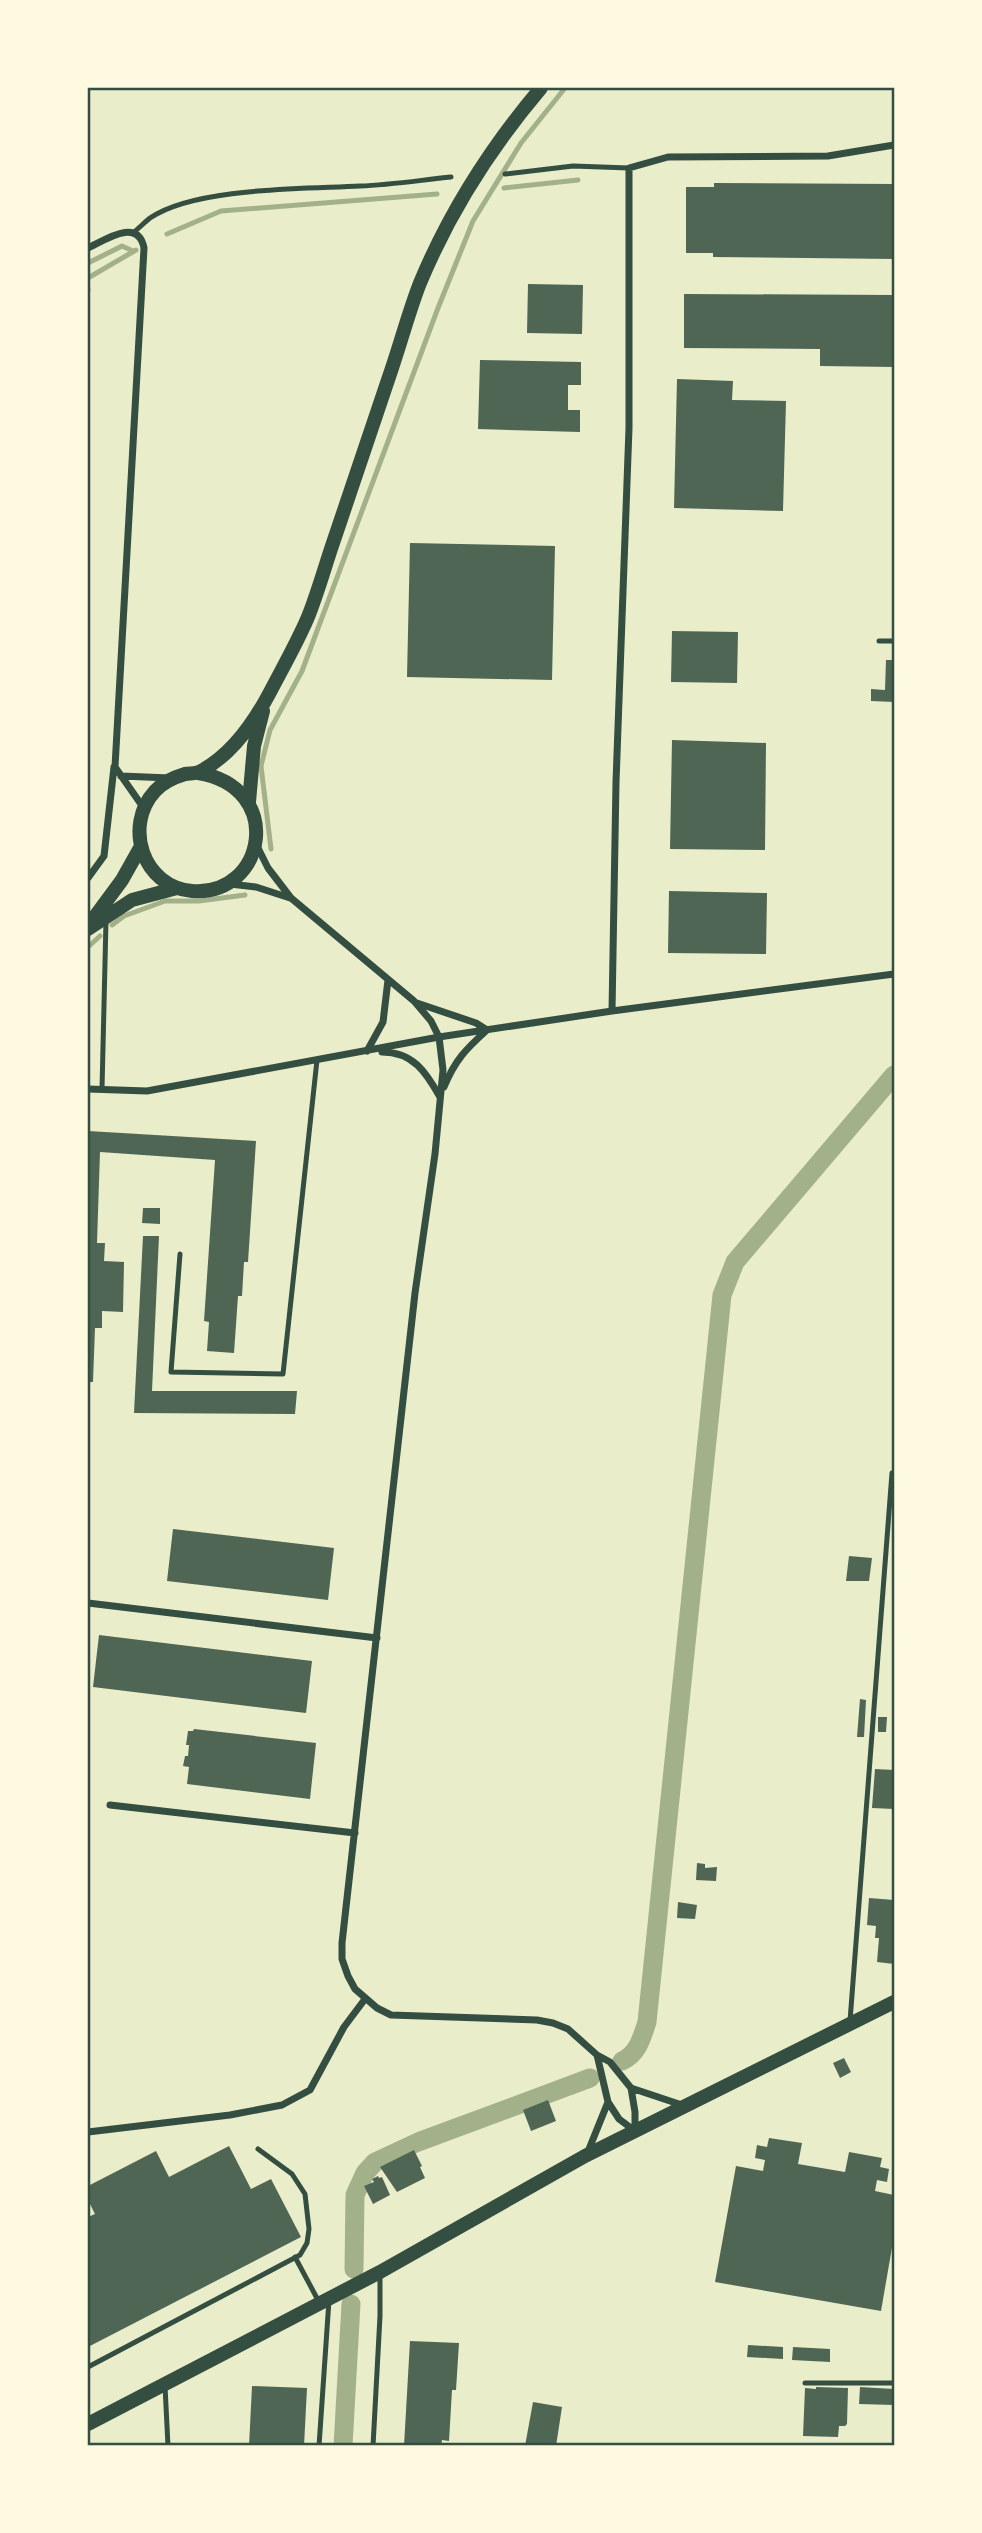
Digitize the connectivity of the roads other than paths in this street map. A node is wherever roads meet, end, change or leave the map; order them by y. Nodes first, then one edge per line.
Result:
1 (541, 88) edge
2 (894, 145) edge
3 (629, 168) junction
4 (505, 174) dead end
5 (451, 177) dead end
6 (134, 232) junction
7 (88, 248) edge
8 (879, 641) dead end
9 (894, 641) edge
10 (267, 699) junction
11 (114, 767) junction
12 (198, 773) junction
13 (121, 776) junction
14 (174, 778) junction
15 (249, 802) junction
16 (143, 808) junction
17 (256, 844) junction
18 (140, 848) junction
19 (88, 878) edge
20 (228, 883) junction
21 (177, 888) junction
22 (291, 898) junction
23 (106, 917) junction
24 (88, 928) edge
25 (894, 974) edge
26 (388, 980) junction
27 (414, 1001) junction
28 (612, 1011) junction
29 (487, 1030) junction
30 (439, 1037) junction
31 (367, 1052) junction
32 (317, 1060) junction
33 (88, 1089) edge
34 (102, 1089) junction
35 (440, 1098) junction
36 (180, 1254) dead end
37 (892, 1473) dead end
38 (88, 1603) edge
39 (377, 1638) junction
40 (110, 1805) dead end
41 (355, 1833) junction
42 (365, 1999) junction
43 (894, 2001) edge
44 (850, 2024) junction
45 (597, 2055) junction
46 (631, 2088) junction
47 (608, 2102) junction
48 (685, 2106) junction
49 (88, 2132) edge
50 (635, 2132) junction
51 (258, 2150) dead end
52 (585, 2156) junction
53 (295, 2257) junction
54 (380, 2272) junction
55 (324, 2300) junction
56 (88, 2367) edge
57 (165, 2382) junction
58 (806, 2383) dead end
59 (894, 2383) edge
60 (88, 2424) edge
61 (168, 2445) edge
62 (319, 2445) edge
63 (373, 2445) edge

1 - 10 main road
2 - 3 street
3 - 4 lane
3 - 28 street
5 - 6 lane
6 - 7 street
6 - 11 street
8 - 9 lane
10 - 12 main road
10 - 15 main road
11 - 13 street
11 - 19 street
12 - 14 main road
12 - 15 main road
13 - 14 street
13 - 16 street
14 - 16 main road
15 - 17 main road
16 - 18 main road
17 - 20 main road
17 - 22 street
18 - 21 main road
18 - 24 main road
20 - 21 main road
20 - 22 street
21 - 23 main road
22 - 26 street
23 - 24 main road
23 - 34 lane
25 - 28 street
26 - 27 street
26 - 31 street
27 - 29 street
27 - 30 street
28 - 29 street
29 - 30 street
29 - 35 street
30 - 31 street
30 - 35 street
31 - 32 street
31 - 35 street
32 - 34 street
32 - 36 lane
33 - 34 street
35 - 39 street
37 - 44 lane
38 - 39 street
39 - 41 street
40 - 41 street
41 - 42 street
42 - 45 street
42 - 49 street
43 - 44 main road
44 - 48 main road
45 - 46 street
45 - 47 street
46 - 48 street
46 - 50 street
47 - 50 street
47 - 52 street
48 - 50 main road
50 - 52 main road
51 - 53 lane
52 - 54 main road
53 - 55 lane
53 - 56 lane
54 - 55 main road
54 - 63 lane
55 - 57 main road
55 - 62 lane
57 - 60 main road
57 - 61 lane
58 - 59 lane

